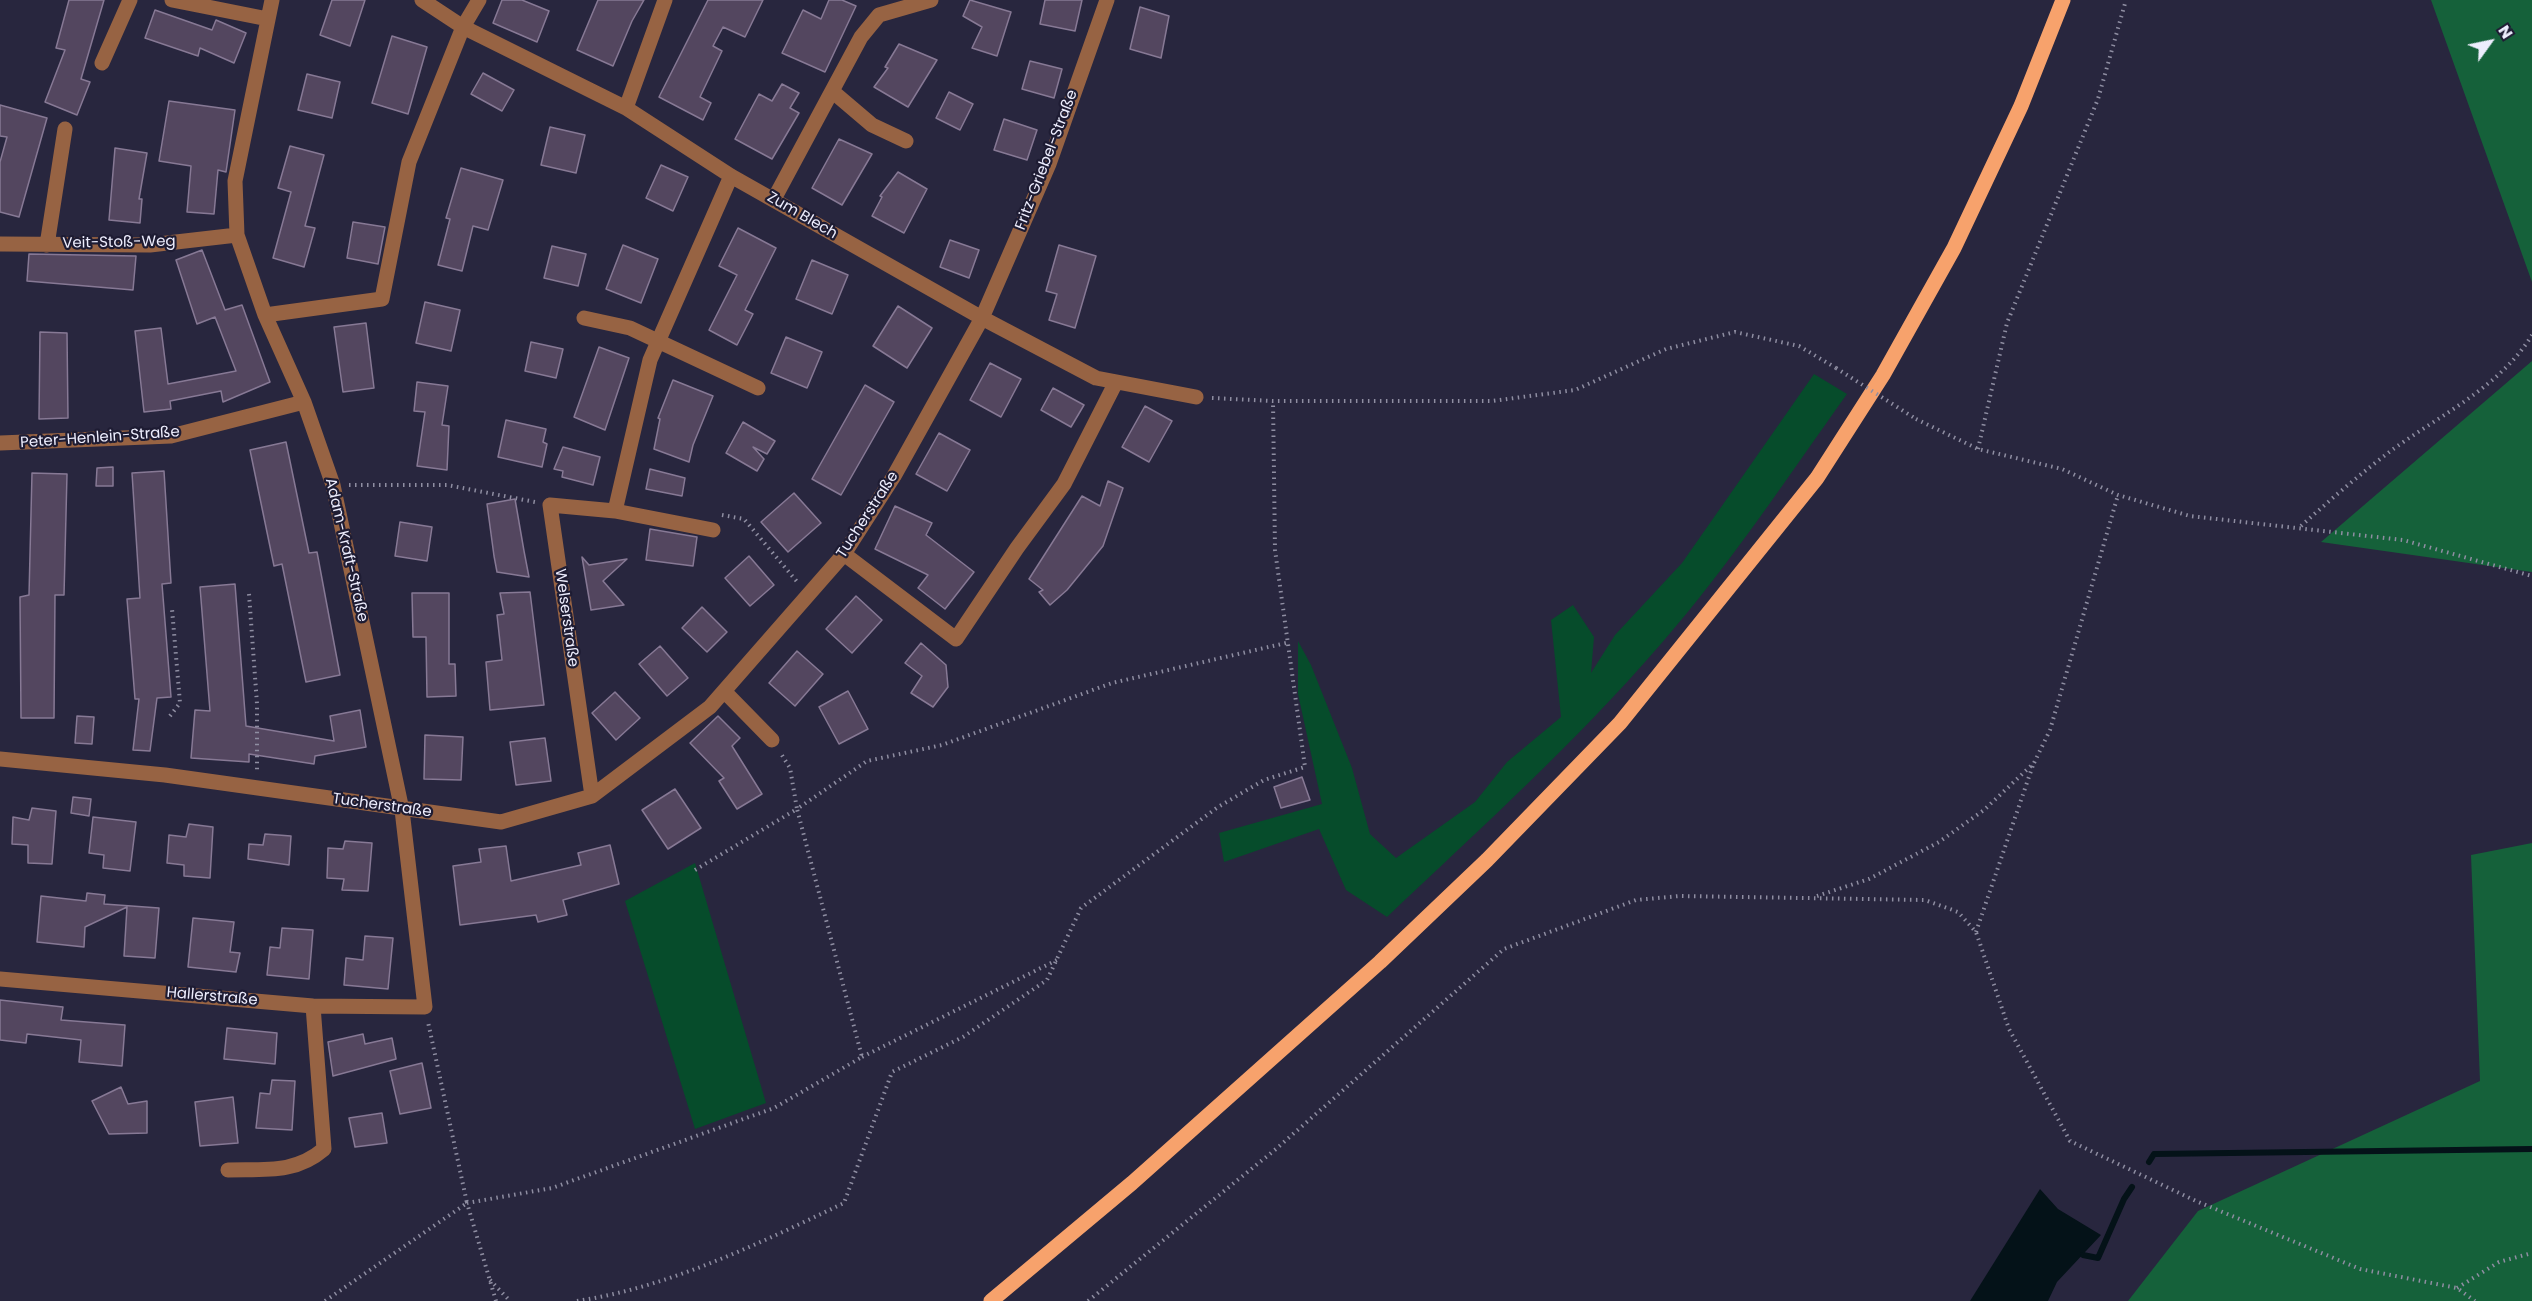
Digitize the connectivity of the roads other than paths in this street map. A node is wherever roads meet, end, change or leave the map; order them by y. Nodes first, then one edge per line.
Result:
1 (130, 0) edge
2 (172, 0) edge
3 (272, 0) edge
4 (422, 0) edge
5 (479, 0) edge
6 (665, 0) edge
7 (931, 0) edge
8 (1107, 0) edge
9 (2063, 0) edge
10 (268, 20) junction
11 (463, 27) junction
12 (102, 63) dead end
13 (832, 91) junction
14 (626, 108) junction
15 (65, 129) dead end
16 (906, 141) dead end
17 (731, 176) junction
18 (774, 199) junction
19 (237, 236) junction
20 (0, 243) edge
21 (47, 244) junction
22 (265, 315) junction
23 (584, 318) dead end
24 (982, 318) junction
25 (660, 342) junction
26 (1116, 382) junction
27 (758, 388) dead end
28 (1196, 397) road end
29 (304, 402) junction
30 (0, 443) edge
31 (615, 511) junction
32 (713, 530) dead end
33 (844, 554) junction
34 (724, 691) junction
35 (772, 740) road end
36 (0, 759) edge
37 (592, 796) junction
38 (402, 810) junction
39 (0, 979) edge
40 (313, 1006) junction
41 (425, 1007) joint
42 (228, 1170) dead end
43 (991, 1301) edge

1 - 12 street
2 - 10 street
3 - 10 street, Adam-Kraft-Straße
4 - 11 street, Zum Blech
5 - 11 street
6 - 14 street
7 - 13 street
8 - 24 street, Fritz-Griebel-Straße
9 - 43 main road
10 - 19 street, Adam-Kraft-Straße
11 - 14 street, Zum Blech
11 - 22 street
13 - 16 street
13 - 18 street
14 - 17 street, Zum Blech
15 - 21 street
17 - 18 street, Zum Blech
17 - 25 street
18 - 24 street, Zum Blech
19 - 21 street, Veit-Stoß-Weg
19 - 22 street, Adam-Kraft-Straße
20 - 21 street, Veit-Stoß-Weg
22 - 29 street, Adam-Kraft-Straße
23 - 25 street
24 - 26 street, Zum Blech
24 - 33 street, Tucherstraße
25 - 27 street
25 - 31 street
26 - 28 street, Zum Blech
26 - 33 street
29 - 30 street, Peter-Henlein-Straße
29 - 38 street, Adam-Kraft-Straße
31 - 32 street
31 - 37 street, Welserstraße
33 - 34 street, Tucherstraße
34 - 35 street
34 - 37 street, Tucherstraße
36 - 38 street, Tucherstraße
37 - 38 street, Tucherstraße
38 - 41 street, Adam-Kraft-Straße
39 - 40 street, Hallerstraße
40 - 41 street, Hallerstraße
40 - 42 street

